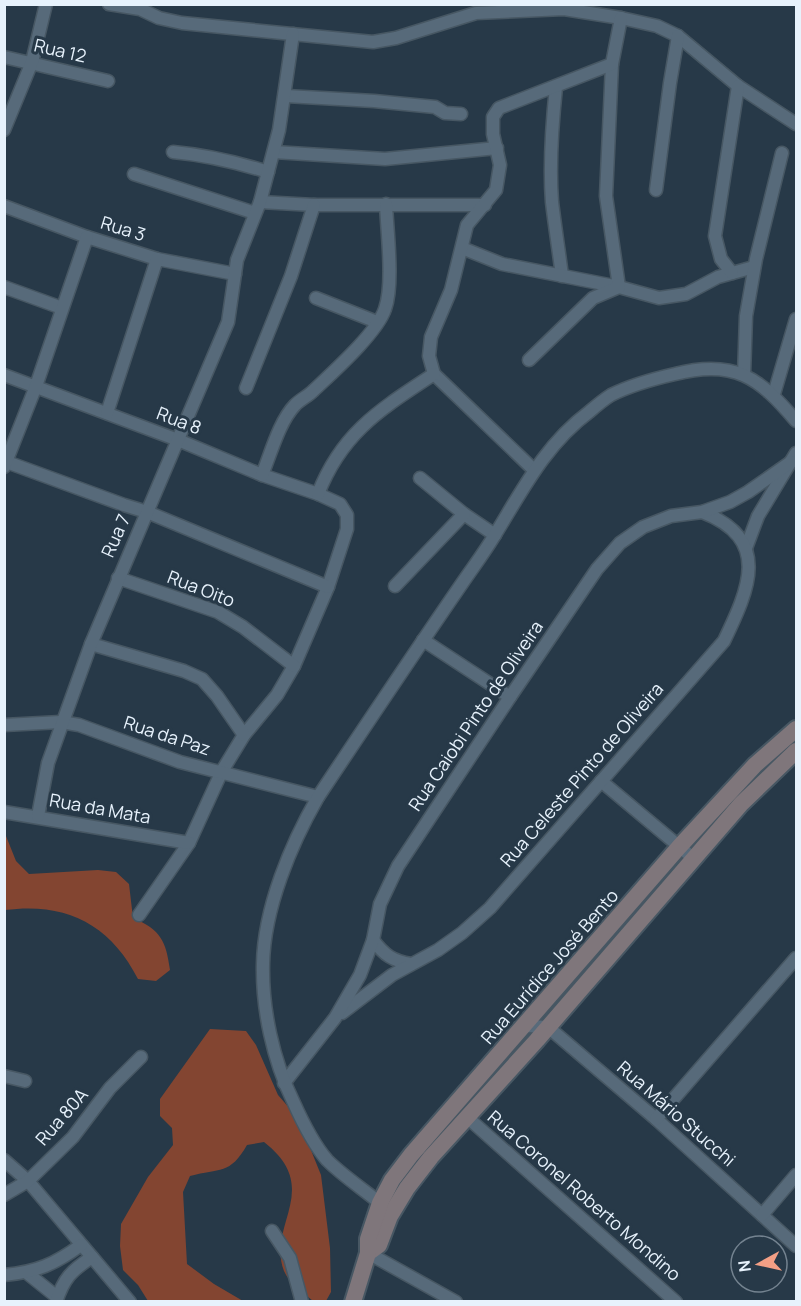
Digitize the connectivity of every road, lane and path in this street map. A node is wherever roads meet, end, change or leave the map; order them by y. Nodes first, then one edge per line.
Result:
1 (46, 4) edge
2 (109, 4) edge
3 (141, 7) edge
4 (478, 9) edge
5 (621, 18) junction
6 (293, 34) junction
7 (678, 36) junction
8 (4, 57) edge
9 (32, 62) junction
10 (612, 64) junction
11 (108, 81) dead end
12 (738, 86) junction
13 (556, 87) junction
14 (286, 96) junction
15 (461, 114) dead end
16 (796, 124) edge
17 (4, 130) edge
18 (497, 148) junction
19 (173, 152) dead end
20 (274, 152) junction
21 (782, 153) dead end
22 (268, 172) junction
23 (134, 174) dead end
24 (656, 190) dead end
25 (386, 204) junction
26 (314, 205) junction
27 (485, 205) junction
28 (4, 206) edge
29 (257, 207) junction
30 (87, 237) junction
31 (462, 248) junction
32 (157, 259) junction
33 (754, 267) junction
34 (732, 273) junction
35 (235, 274) junction
36 (562, 276) junction
37 (4, 287) edge
38 (619, 287) junction
39 (316, 298) dead end
40 (62, 308) junction
41 (796, 319) edge
42 (378, 322) junction
43 (529, 360) dead end
44 (434, 374) junction
45 (4, 375) edge
46 (744, 375) junction
47 (36, 387) junction
48 (246, 388) dead end
49 (774, 394) junction
50 (106, 413) junction
51 (796, 421) edge
52 (178, 440) junction
53 (794, 458) edge
54 (5, 463) edge
55 (534, 470) junction
56 (262, 475) junction
57 (420, 478) dead end
58 (318, 494) junction
59 (147, 512) junction
60 (702, 512) junction
61 (464, 514) junction
62 (495, 535) junction
63 (746, 548) junction
64 (118, 578) junction
65 (395, 586) dead end
66 (327, 587) junction
67 (423, 640) junction
68 (91, 644) junction
69 (294, 666) junction
70 (510, 696) junction
71 (61, 722) junction
72 (4, 725) edge
73 (796, 729) edge
74 (244, 735) junction
75 (796, 751) edge
76 (222, 771) junction
77 (601, 781) junction
78 (318, 797) junction
79 (4, 812) edge
80 (38, 816) junction
81 (189, 843) junction
82 (679, 847) junction
83 (693, 858) junction
84 (139, 915) dead end
85 (373, 940) junction
86 (796, 958) edge
87 (411, 964) junction
88 (335, 1018) junction
89 (525, 1026) junction
90 (548, 1027) junction
91 (141, 1057) dead end
92 (4, 1076) edge
93 (25, 1081) dead end
94 (284, 1083) junction
95 (468, 1118) junction
96 (656, 1119) junction
97 (4, 1160) edge
98 (796, 1175) edge
99 (28, 1181) junction
100 (4, 1195) edge
101 (380, 1203) junction
102 (762, 1215) junction
103 (272, 1230) dead end
104 (81, 1245) junction
105 (796, 1246) edge
106 (368, 1253) junction
107 (92, 1257) junction
108 (27, 1273) junction
109 (4, 1275) edge
110 (57, 1299) edge
111 (130, 1302) edge
112 (302, 1302) edge
113 (353, 1302) edge
114 (456, 1302) edge
115 (676, 1302) edge

1 - 9 street
2 - 3 street
3 - 6 street
4 - 5 street
4 - 6 street
5 - 7 street
5 - 10 street
6 - 14 street, Rua 7
7 - 12 street
7 - 24 street
8 - 9 street, Rua 12
9 - 11 street, Rua 12
9 - 17 street
10 - 13 street
10 - 38 street
12 - 16 street
12 - 34 street
13 - 18 street
13 - 36 street
14 - 15 street
14 - 20 street, Rua 7
18 - 20 street
18 - 27 street
19 - 22 street
20 - 22 street, Rua 7
21 - 33 street
22 - 29 street, Rua 7
23 - 29 street
25 - 26 street
25 - 27 street
25 - 42 street
26 - 29 street
26 - 48 street
27 - 31 street
28 - 30 street, Rua 3
29 - 35 street, Rua 7
30 - 32 street, Rua 3
30 - 40 street
31 - 36 street
31 - 44 street
32 - 35 street, Rua 3
32 - 50 street
33 - 34 street
33 - 46 street
34 - 38 street
35 - 52 street, Rua 7
36 - 38 street
37 - 40 street
38 - 43 street
39 - 42 street
40 - 47 street
41 - 49 street
42 - 56 street
44 - 55 street
44 - 58 street
45 - 47 street, Rua 8
46 - 49 street
46 - 55 street
47 - 50 street, Rua 8
47 - 54 street
49 - 51 street
50 - 52 street, Rua 8
52 - 56 street, Rua 8
52 - 59 street, Rua 7
53 - 60 street, Rua Caiobi Pinto de Oliveira
53 - 63 street, Rua Caiobi Pinto de Oliveira
54 - 59 street
55 - 62 street
56 - 58 street, Rua 8
57 - 61 street
58 - 66 street, Rua 8
59 - 64 street, Rua 7
59 - 66 street
60 - 63 street
60 - 70 street, Rua Caiobi Pinto de Oliveira
61 - 62 street
61 - 65 street
62 - 67 street
63 - 77 street, Rua Celeste Pinto de Oliveira
64 - 68 street, Rua 7
64 - 69 street, Rua Oito
66 - 69 street
67 - 70 street
67 - 78 street
68 - 71 street, Rua 7
68 - 74 street
69 - 74 street
70 - 85 street, Rua Caiobi Pinto de Oliveira
71 - 72 street, Rua da Paz
71 - 76 street, Rua da Paz
71 - 80 street, Rua 7
73 - 82 street, Rua Eurídice José Bento
74 - 76 street
75 - 83 street, Rua Eurídice José Bento
76 - 78 street, Rua da Paz
76 - 81 street
77 - 82 street
77 - 87 street, Rua Celeste Pinto de Oliveira
78 - 94 street
79 - 80 street, Rua da Mata
80 - 81 street, Rua da Mata
81 - 84 street
82 - 83 street
82 - 89 street, Rua Eurídice José Bento
83 - 90 street, Rua Eurídice José Bento
85 - 87 street
85 - 88 street, Rua Caiobi Pinto de Oliveira
86 - 96 street
87 - 88 street, Rua Celeste Pinto de Oliveira
88 - 94 street, Rua Caiobi Pinto de Oliveira
89 - 90 street
89 - 101 street, Rua Eurídice José Bento
90 - 95 street, Rua Eurídice José Bento
90 - 96 street, Rua Mário Stucchi
91 - 99 street, Rua 80A
92 - 93 street
94 - 101 street
95 - 106 street, Rua Eurídice José Bento
95 - 115 street, Rua Coronel Roberto Mondino
96 - 102 street, Rua Mário Stucchi
97 - 99 street
98 - 102 street
99 - 100 street, Rua 80A
99 - 104 street
101 - 106 street, Rua Eurídice José Bento
102 - 105 street, Rua Mário Stucchi
103 - 112 street
104 - 107 street
104 - 108 street
106 - 113 street, Rua Eurídice José Bento
106 - 114 street
107 - 110 street
107 - 111 street
108 - 109 street
108 - 110 street

